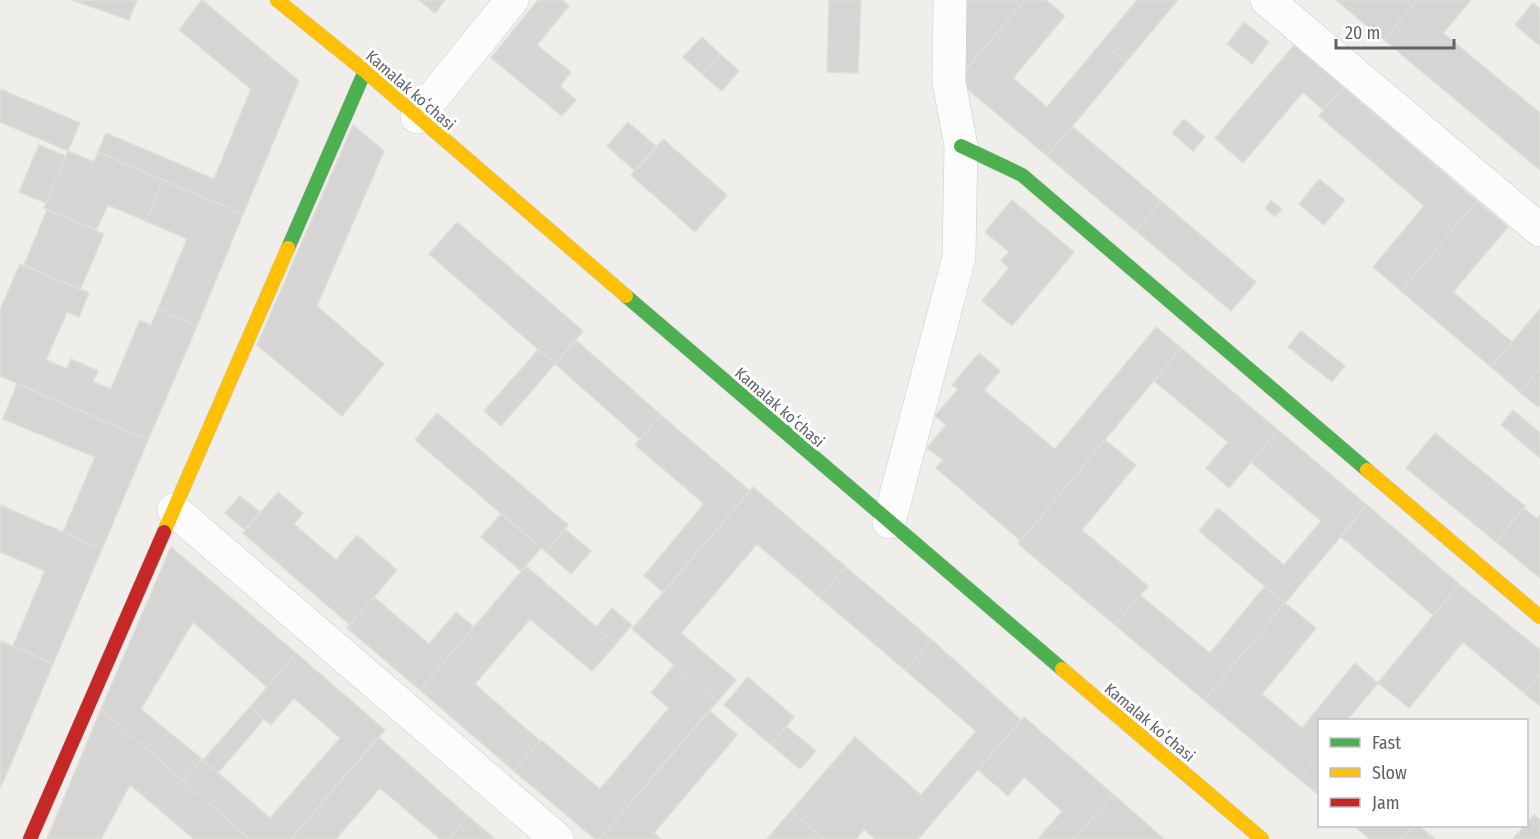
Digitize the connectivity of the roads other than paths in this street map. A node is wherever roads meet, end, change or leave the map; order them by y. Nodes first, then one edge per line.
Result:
1 (277, 0) edge
2 (512, 0) edge
3 (950, 0) edge
4 (1267, 0) edge
5 (365, 71) junction
6 (417, 117) junction
7 (962, 146) junction
8 (1540, 230) edge
9 (174, 510) junction
10 (889, 522) junction
11 (1540, 617) edge
12 (30, 839) edge
13 (557, 839) edge
14 (1262, 839) edge

1 - 5 street, Kamalak koʻchasi
2 - 6 street
3 - 7 street
4 - 8 street
5 - 6 street, Kamalak koʻchasi
5 - 9 street
6 - 10 street, Kamalak koʻchasi
7 - 10 street
7 - 11 street
9 - 12 street
9 - 13 street
10 - 14 street, Kamalak koʻchasi

